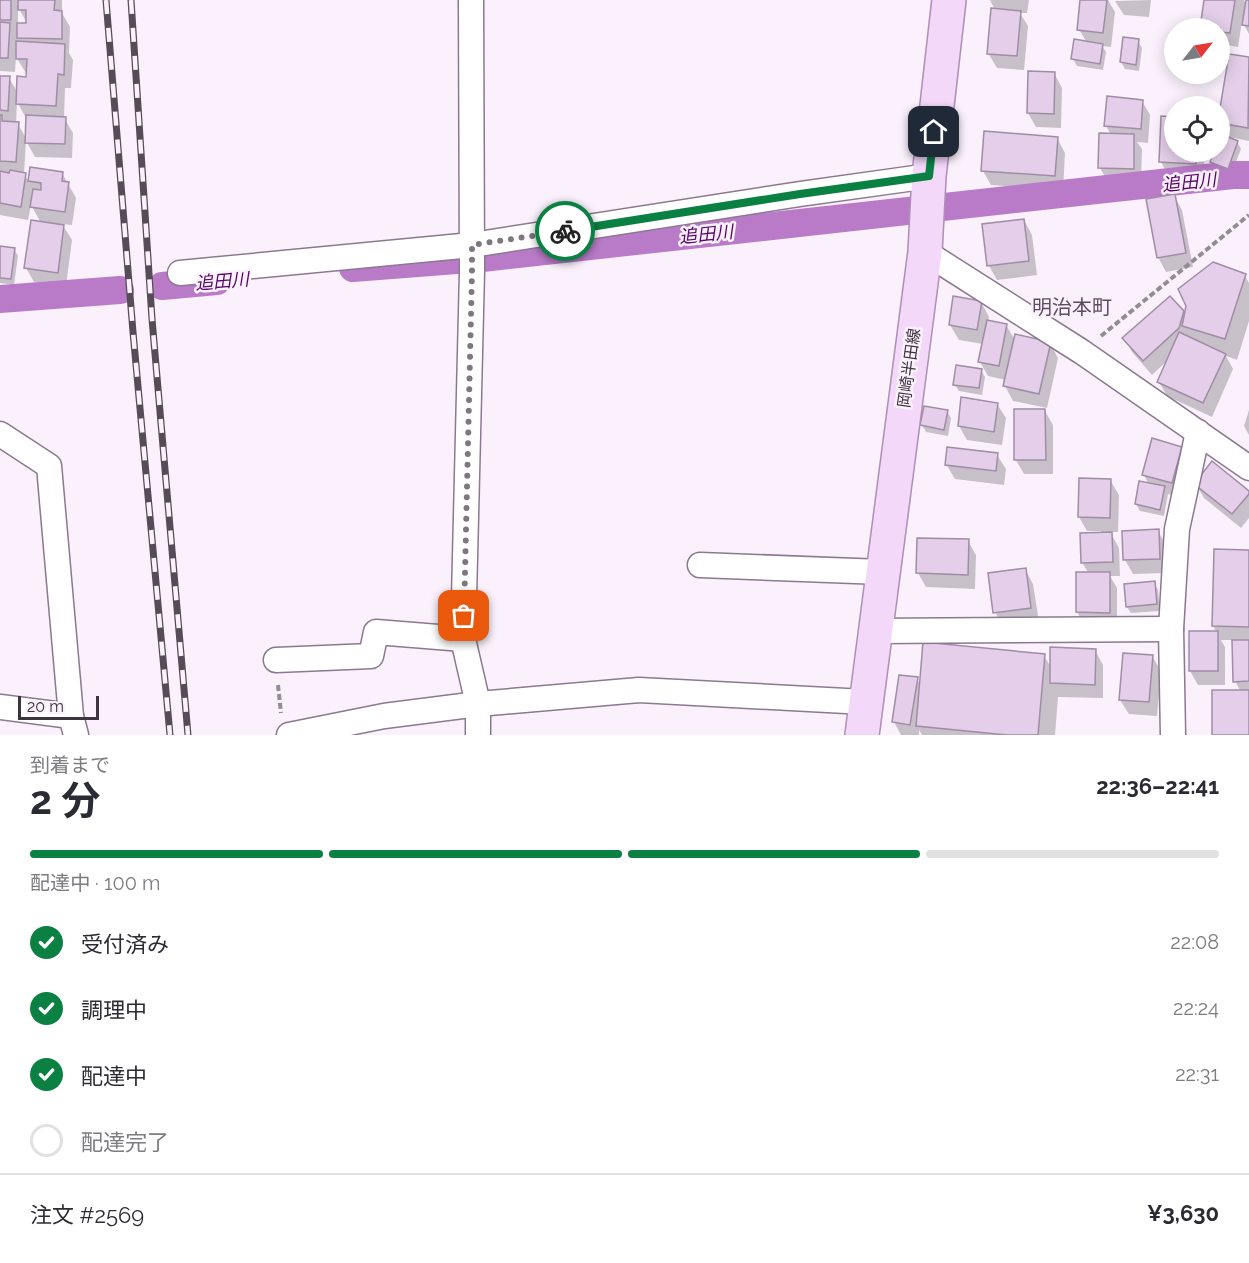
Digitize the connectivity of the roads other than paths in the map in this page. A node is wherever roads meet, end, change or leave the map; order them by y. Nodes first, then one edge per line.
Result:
1 (471, 0) edge
2 (949, 0) edge
3 (929, 176) junction
4 (925, 252) junction
5 (472, 255) junction
6 (180, 273) dead end
7 (1198, 432) junction
8 (0, 434) edge
9 (1249, 468) edge
10 (700, 565) dead end
11 (882, 572) junction
12 (1171, 630) junction
13 (875, 631) junction
14 (463, 639) junction
15 (276, 660) road end
16 (865, 702) junction
17 (478, 704) junction
18 (0, 707) edge
19 (285, 724) edge
20 (73, 726) edge
21 (381, 726) edge
22 (478, 735) edge
23 (862, 735) edge
24 (1173, 735) edge

1 - 5 street
2 - 3 main road, 岡崎半田線
3 - 4 main road, 岡崎半田線
3 - 5 street
4 - 7 street
4 - 11 main road, 岡崎半田線
5 - 6 street
5 - 14 street
7 - 9 street
7 - 12 street
8 - 20 street
10 - 11 street
11 - 13 main road, 岡崎半田線
12 - 13 street
12 - 24 street
13 - 16 main road, 岡崎半田線
14 - 15 street
14 - 17 street
16 - 17 street
16 - 23 main road, 岡崎半田線
17 - 21 street
17 - 22 street
18 - 20 street
19 - 21 street

